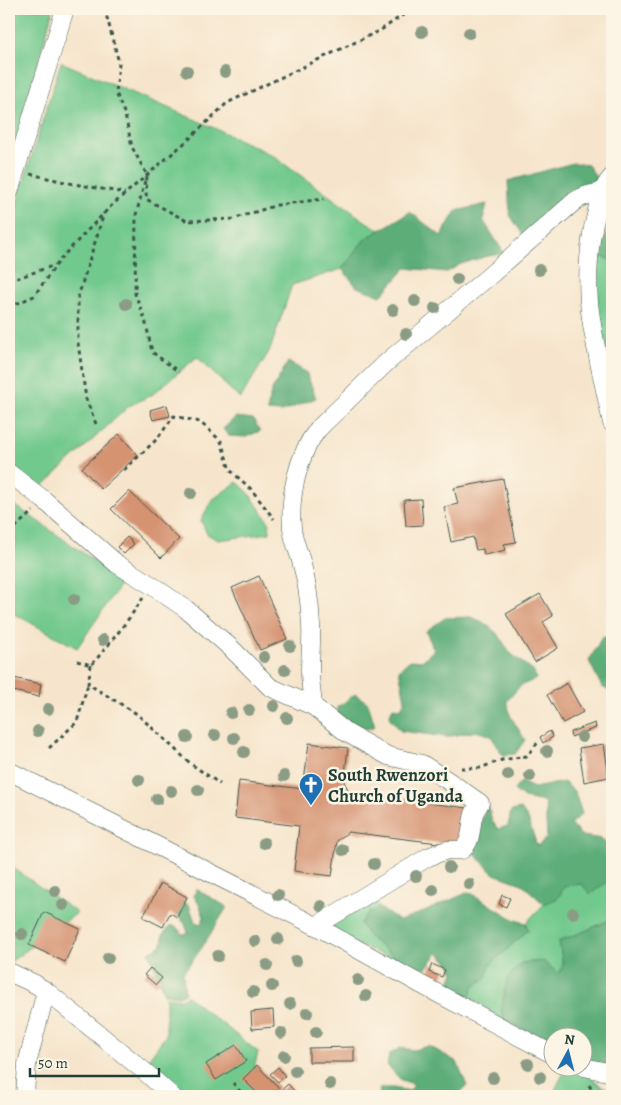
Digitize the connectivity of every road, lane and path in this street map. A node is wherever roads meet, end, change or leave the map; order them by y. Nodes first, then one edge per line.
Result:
1 (65, 9) edge
2 (104, 9) edge
3 (412, 9) edge
4 (15, 170) junction
5 (147, 175) junction
6 (612, 177) edge
7 (9, 192) edge
8 (602, 192) junction
9 (125, 194) junction
10 (324, 199) dead end
11 (104, 213) junction
12 (56, 265) junction
13 (9, 281) edge
14 (9, 307) edge
15 (179, 372) dead end
16 (612, 423) edge
17 (96, 424) dead end
18 (124, 470) dead end
19 (9, 474) edge
20 (44, 500) junction
21 (292, 528) junction
22 (9, 533) edge
23 (151, 585) junction
24 (77, 661) dead end
25 (90, 665) junction
26 (88, 684) junction
27 (313, 706) junction
28 (539, 741) dead end
29 (49, 748) dead end
30 (461, 768) dead end
31 (9, 771) edge
32 (220, 784) dead end
33 (316, 926) junction
34 (9, 972) edge
35 (46, 991) junction
36 (544, 1050) edge
37 (594, 1069) edge
38 (612, 1073) edge
39 (233, 1083) dead end
40 (24, 1096) edge
41 (172, 1096) edge
42 (244, 1096) edge

1 - 4 street
2 - 5 path
3 - 5 path
4 - 7 street
4 - 9 path
5 - 9 path
5 - 10 path
5 - 15 path
6 - 8 street
8 - 16 street
8 - 21 street
9 - 11 path
11 - 12 path
11 - 17 path
12 - 13 path
12 - 14 path
18 - 21 path
19 - 20 street
20 - 22 path
20 - 23 street
21 - 27 street
23 - 25 path
23 - 27 street
24 - 25 path
25 - 26 path
26 - 29 path
26 - 32 path
27 - 33 street
28 - 30 path
31 - 33 street
33 - 36 street
34 - 35 street
35 - 40 street
35 - 41 street
37 - 38 street
39 - 42 path

